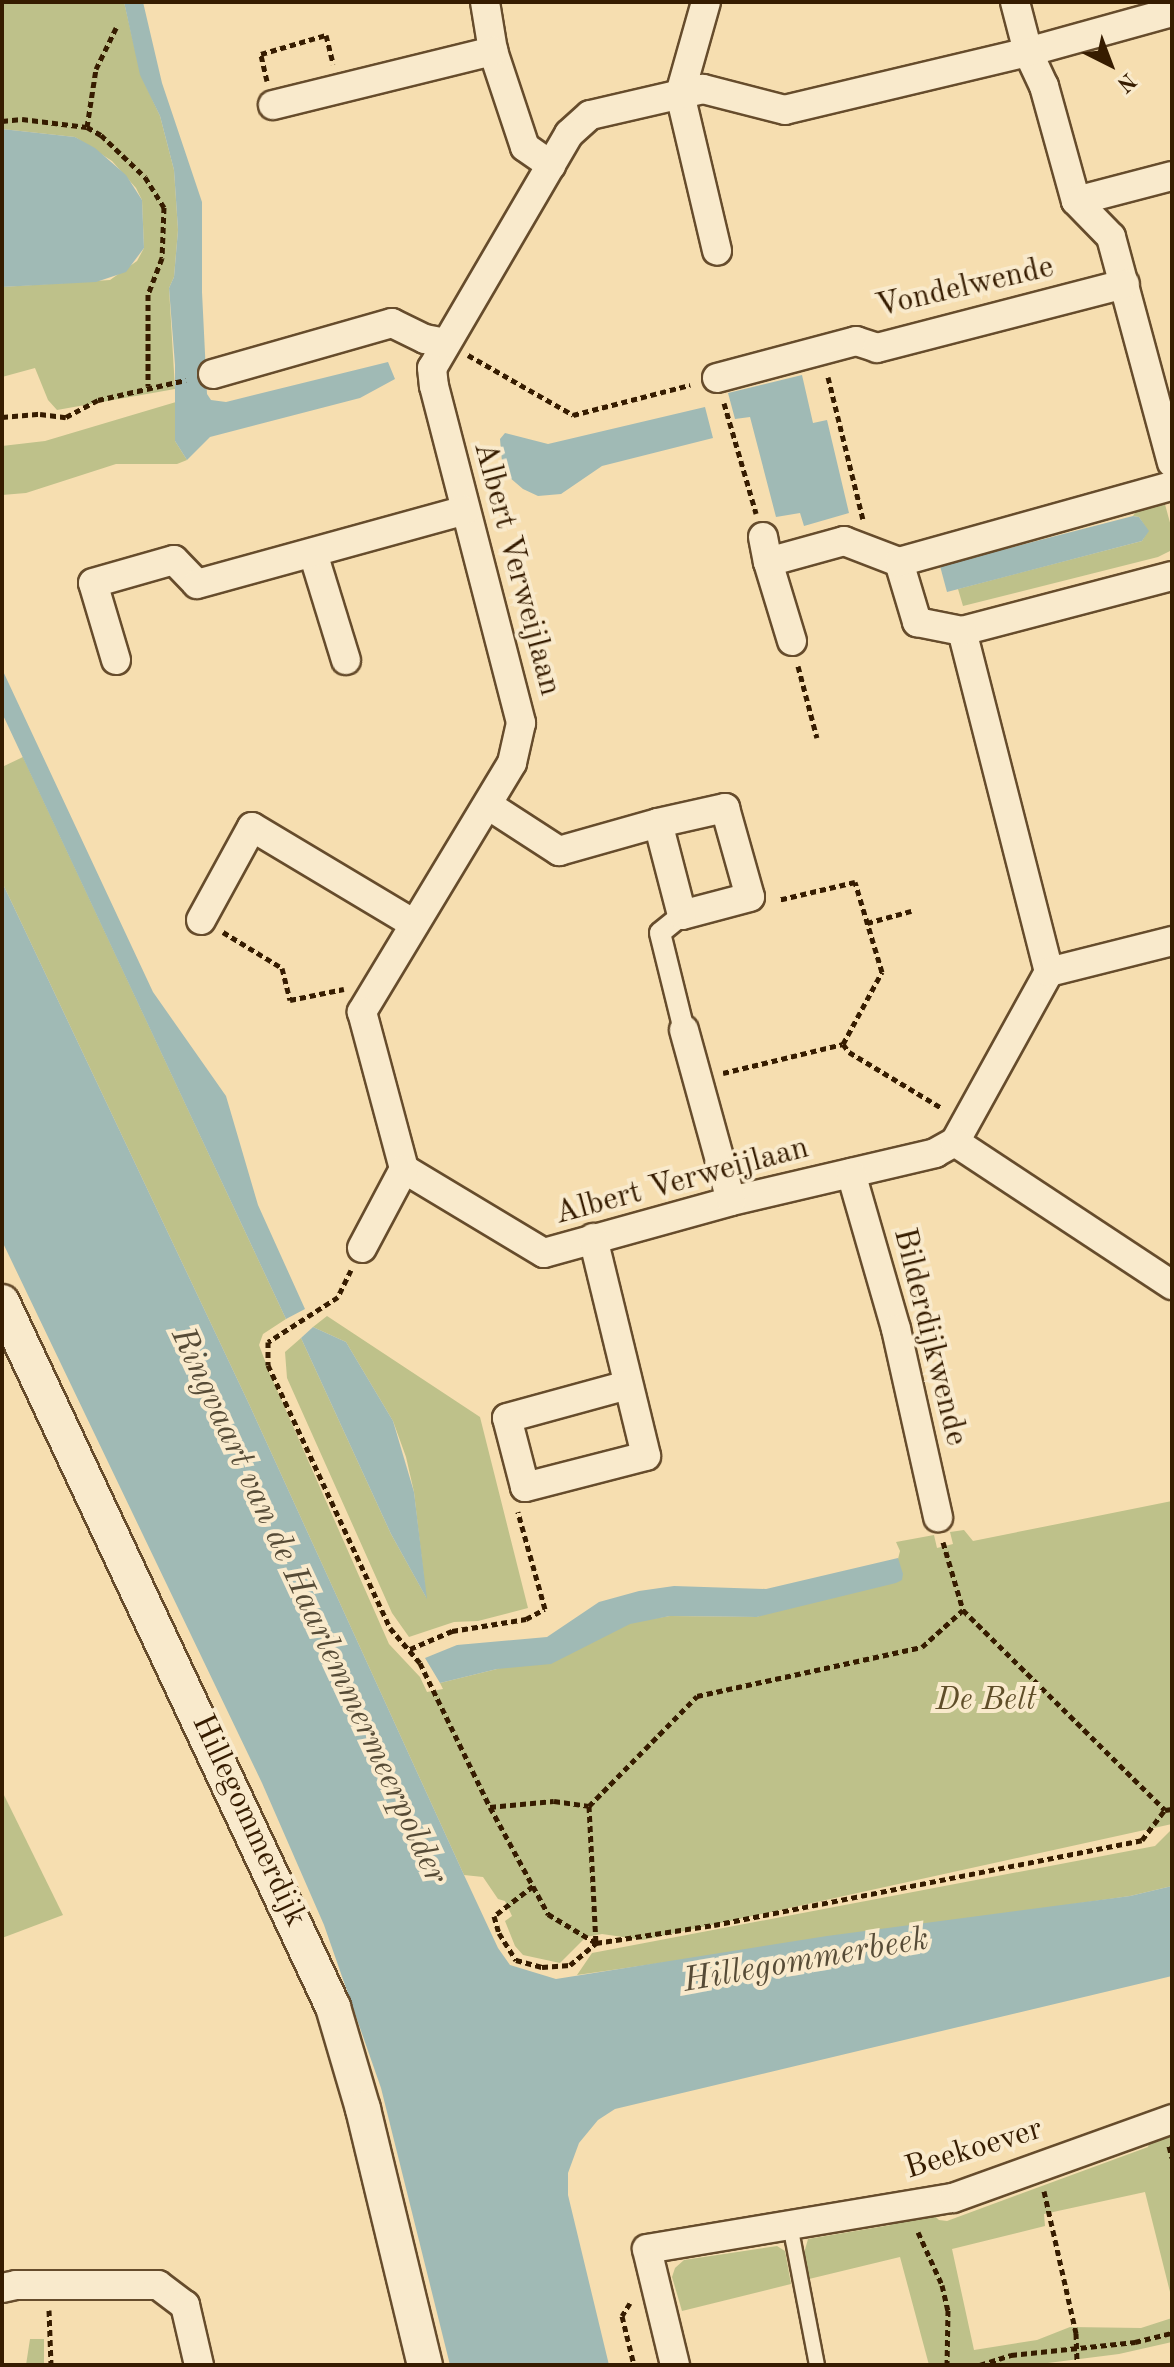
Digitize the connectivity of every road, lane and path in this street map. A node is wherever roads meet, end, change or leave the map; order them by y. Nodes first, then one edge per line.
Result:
1 (485, 2) edge
2 (706, 2) edge
3 (1015, 2) edge
4 (1172, 12) edge
5 (116, 28) dead end
6 (493, 51) junction
7 (1028, 52) junction
8 (339, 88) junction
9 (680, 94) junction
10 (273, 105) joint
11 (2, 121) edge
12 (87, 127) junction
13 (551, 165) junction
14 (1172, 176) edge
15 (1076, 201) junction
16 (717, 251) dead end
17 (1125, 284) junction
18 (446, 343) junction
19 (822, 350) junction
20 (213, 374) dead end
21 (717, 378) junction
22 (170, 384) dead end
23 (148, 386) junction
24 (2, 417) edge
25 (1172, 463) edge
26 (1172, 486) edge
27 (465, 510) junction
28 (765, 550) junction
29 (870, 551) junction
30 (313, 553) junction
31 (899, 562) junction
32 (1172, 576) edge
33 (962, 631) junction
34 (792, 641) joint
35 (116, 660) dead end
36 (346, 660) dead end
37 (817, 738) dead end
38 (488, 805) junction
39 (658, 823) junction
40 (750, 897) junction
41 (911, 911) dead end
42 (682, 915) junction
43 (201, 920) joint
44 (867, 923) junction
45 (414, 924) junction
46 (1172, 941) edge
47 (1049, 972) junction
48 (367, 1002) junction
49 (684, 1030) joint
50 (843, 1044) junction
51 (697, 1079) junction
52 (960, 1132) junction
53 (404, 1169) junction
54 (851, 1173) junction
55 (731, 1201) junction
56 (593, 1238) junction
57 (362, 1248) joint
58 (1172, 1285) edge
59 (2, 1302) edge
60 (628, 1385) junction
61 (525, 1487) junction
62 (938, 1517) joint
63 (963, 1610) junction
64 (410, 1649) junction
65 (589, 1806) junction
66 (490, 1807) junction
67 (1168, 1809) edge
68 (533, 1886) junction
69 (596, 1943) junction
70 (1172, 2119) edge
71 (1040, 2167) junction
72 (910, 2206) junction
73 (790, 2225) junction
74 (48, 2285) junction
75 (2, 2288) edge
76 (658, 2296) junction
77 (1172, 2333) edge
78 (1077, 2348) junction
79 (51, 2365) edge
80 (199, 2365) edge
81 (425, 2365) edge
82 (634, 2365) edge
83 (675, 2365) edge
84 (817, 2365) edge
85 (947, 2365) edge
86 (980, 2365) edge
87 (1077, 2365) edge

1 - 6 street
2 - 9 street
3 - 7 street
4 - 7 street, Albert Verweijlaan
5 - 12 path
6 - 8 street
6 - 13 street
7 - 9 street, Albert Verweijlaan
7 - 15 street
8 - 10 street
8 - 10 path
9 - 13 street, Albert Verweijlaan
9 - 16 street
11 - 12 path
12 - 23 path
13 - 18 street, Albert Verweijlaan
14 - 15 street
15 - 17 street
17 - 19 street, Vondelwende
17 - 25 street
18 - 20 street
18 - 21 path
18 - 27 street, Albert Verweijlaan
19 - 21 street, Vondelwende
19 - 29 path
21 - 28 path
22 - 23 path
23 - 24 path
26 - 31 street
27 - 30 street
27 - 38 street, Albert Verweijlaan
28 - 29 street
28 - 34 street
29 - 31 street
30 - 35 street
30 - 36 street
31 - 33 street
32 - 33 street
33 - 47 street
34 - 37 path
38 - 39 street
38 - 45 street, Albert Verweijlaan
39 - 40 street
39 - 42 street
40 - 42 street
40 - 44 path
41 - 44 path
42 - 49 street
43 - 45 street
43 - 48 path
44 - 50 path
45 - 48 street, Albert Verweijlaan
46 - 47 street
47 - 52 street
48 - 53 street
49 - 51 street
50 - 51 path
50 - 52 path
51 - 55 street
52 - 54 street, Albert Verweijlaan
52 - 58 street
53 - 56 street, Albert Verweijlaan
53 - 57 street
54 - 55 street, Albert Verweijlaan
54 - 62 street, Bilderdijkwende
55 - 56 street, Albert Verweijlaan
56 - 60 street
57 - 64 path
59 - 81 street, Hillegommerdijk
60 - 61 street
60 - 61 street
61 - 64 path
62 - 63 path
63 - 65 path
63 - 67 path
64 - 66 path
65 - 66 path
65 - 69 path
66 - 68 path
67 - 69 path
68 - 69 path
68 - 69 path
70 - 71 street, Beekoever
71 - 72 street, Beekoever
71 - 78 path
72 - 73 street, Beekoever
72 - 85 path
73 - 76 street, Beekoever
73 - 84 lane
74 - 75 street
74 - 79 path
74 - 80 street
76 - 82 path
76 - 83 street
77 - 78 path
78 - 86 path
78 - 87 path

